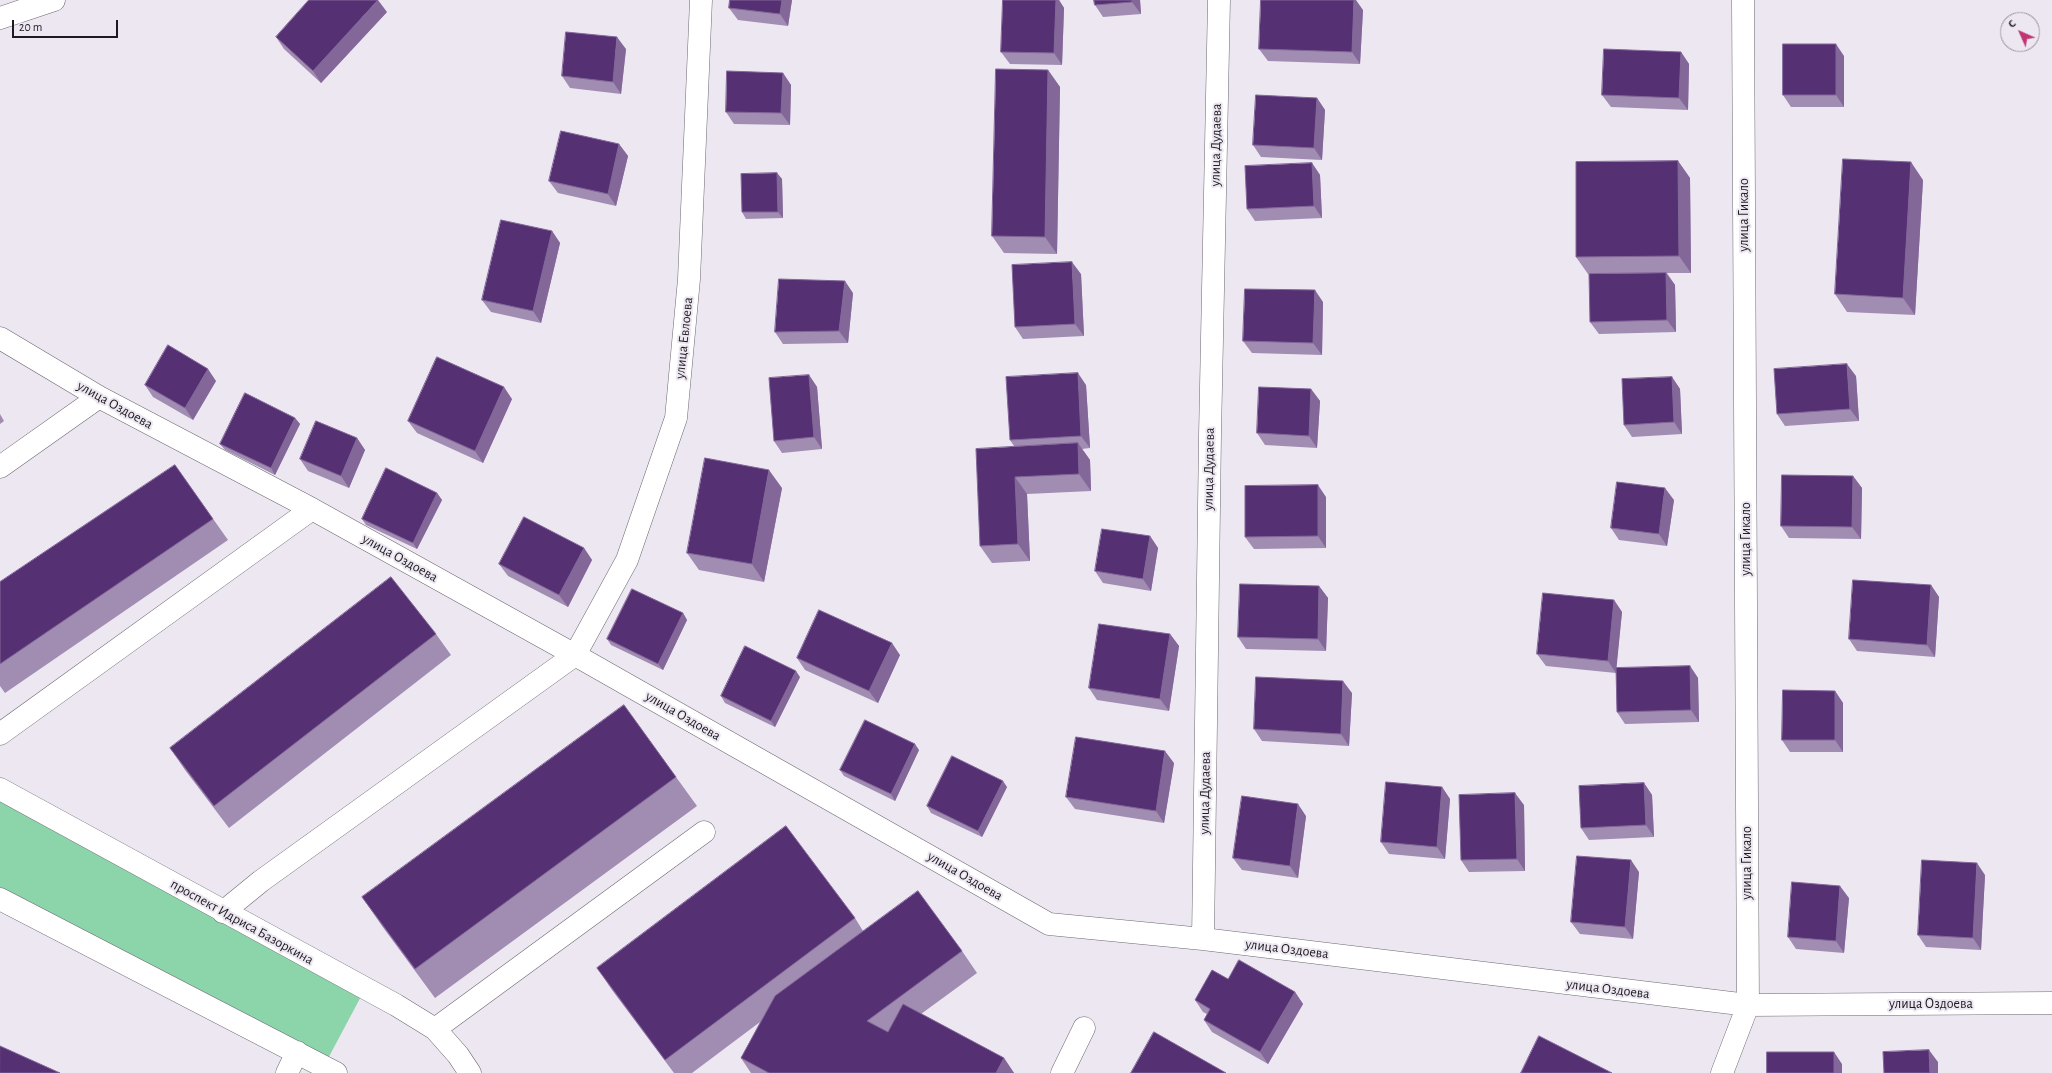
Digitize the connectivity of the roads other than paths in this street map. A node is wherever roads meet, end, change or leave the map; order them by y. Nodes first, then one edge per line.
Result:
1 (54, 0) edge
2 (701, 0) edge
3 (1219, 0) edge
4 (1743, 0) edge
5 (0, 18) edge
6 (0, 338) edge
7 (99, 397) junction
8 (0, 467) edge
9 (312, 509) junction
10 (575, 655) junction
11 (0, 734) edge
12 (0, 789) edge
13 (704, 832) dead end
14 (0, 899) edge
15 (223, 912) junction
16 (1203, 939) junction
17 (2052, 1003) edge
18 (1748, 1005) junction
19 (1084, 1028) dead end
20 (435, 1030) junction
21 (297, 1052) junction
22 (287, 1073) edge
23 (336, 1073) edge
24 (470, 1073) edge
25 (1062, 1073) edge
26 (1722, 1073) edge

1 - 5 street
2 - 10 street, улица Евлоева
3 - 16 street, улица Дудаева
4 - 18 street, улица Гикало
6 - 7 street, улица Оздоева
7 - 8 street
7 - 9 street, улица Оздоева
9 - 10 street, улица Оздоева
9 - 11 street
10 - 15 street
10 - 16 street, улица Оздоева
12 - 15 street, проспект Идриса Базоркина
13 - 20 street
14 - 21 street
15 - 20 street, проспект Идриса Базоркина
16 - 18 street, улица Оздоева
17 - 18 street, улица Оздоева
18 - 26 street, улица Гикало
19 - 25 street
20 - 24 street, проспект Идриса Базоркина
21 - 22 street
21 - 23 street

